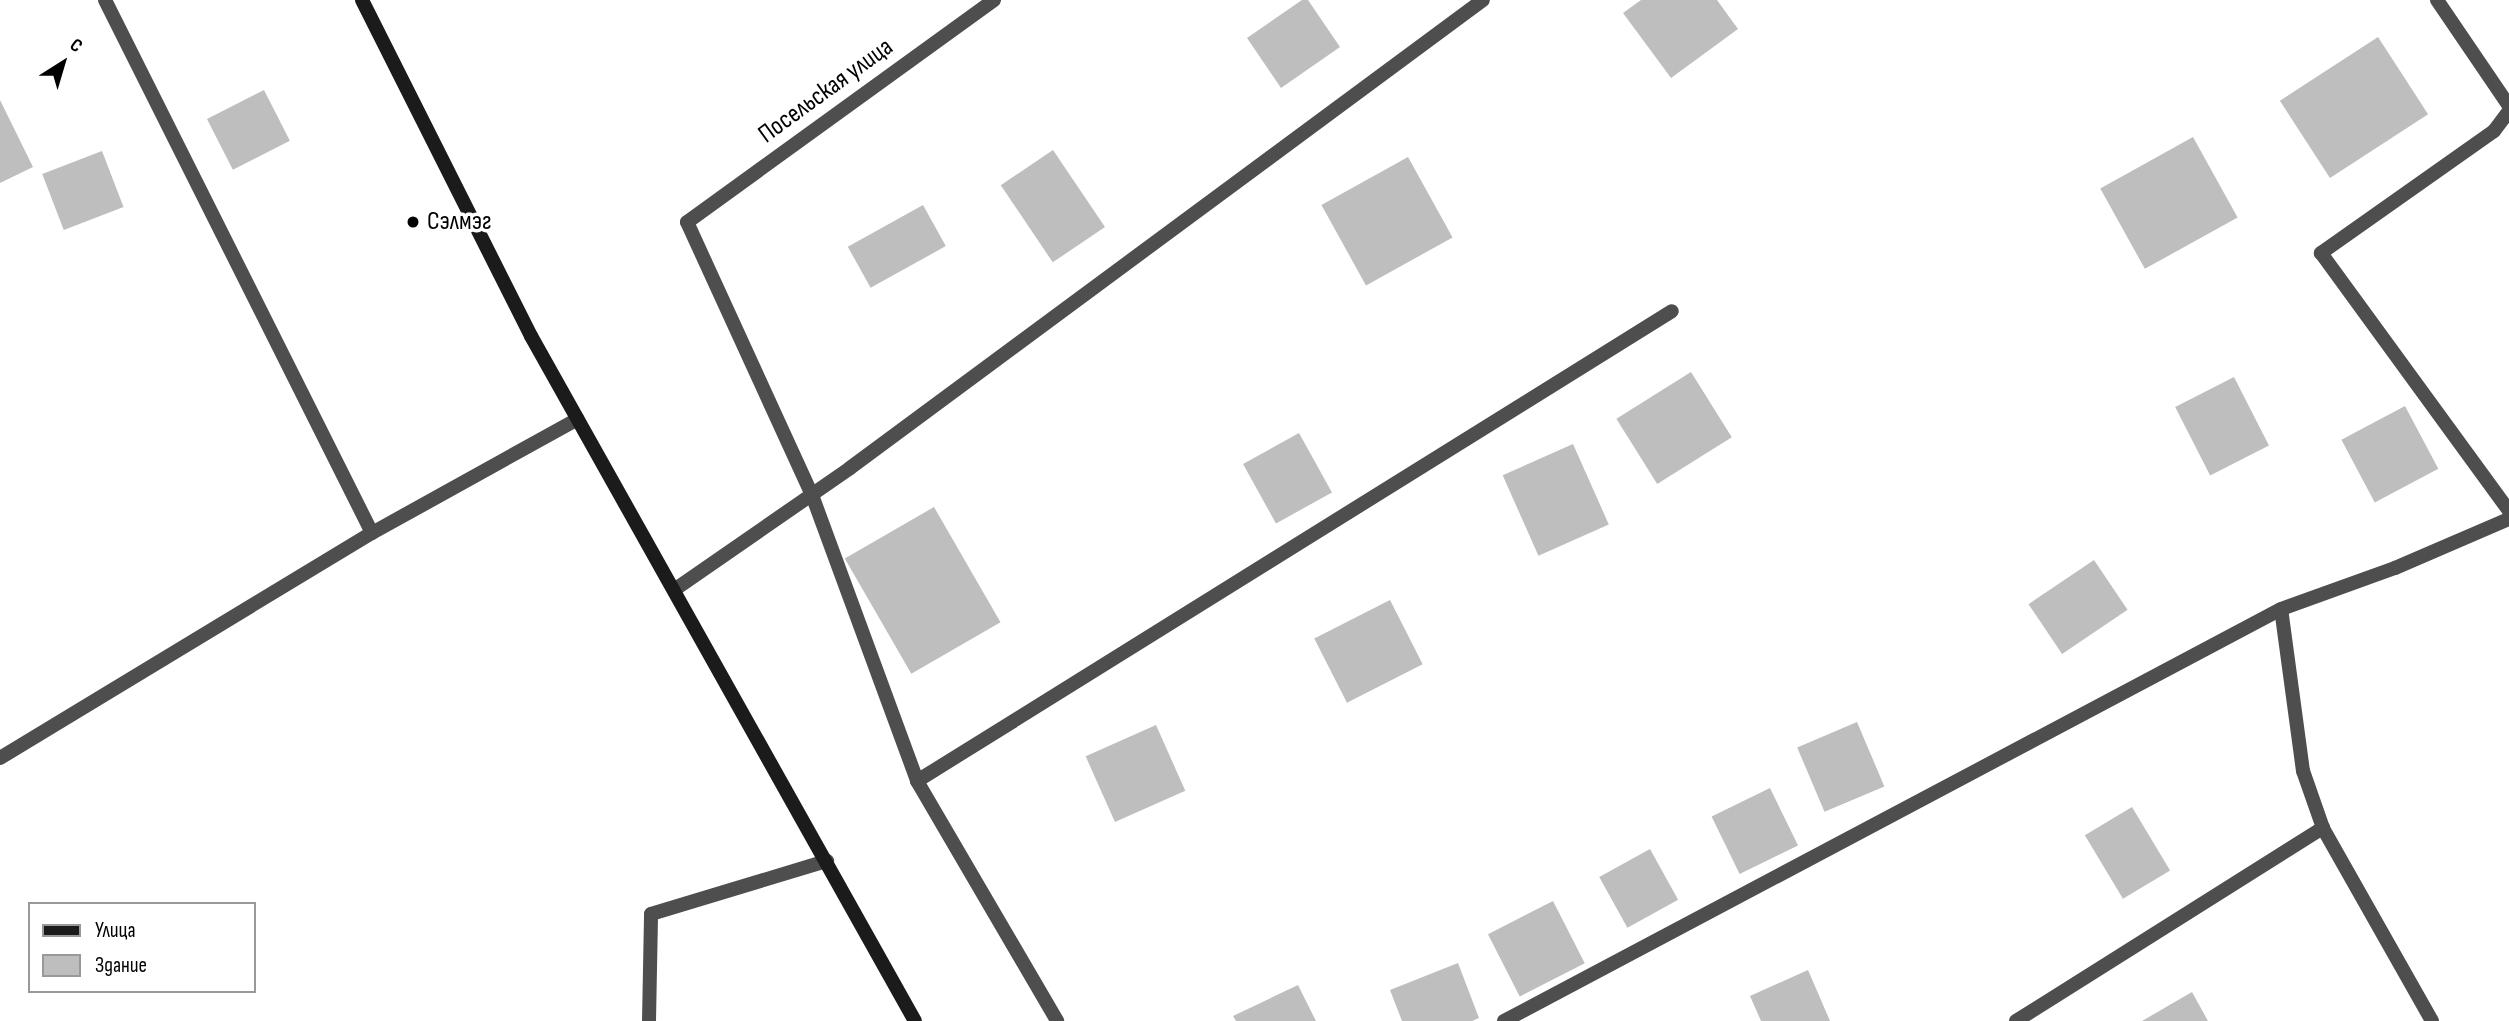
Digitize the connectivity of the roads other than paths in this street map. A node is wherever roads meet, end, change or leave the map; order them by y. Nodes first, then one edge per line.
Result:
1 (105, 0) edge
2 (362, 0) edge
3 (993, 0) edge
4 (1483, 0) edge
5 (2437, 0) edge
6 (2509, 108) edge
7 (1672, 310) dead end
8 (578, 419) junction
9 (812, 495) junction
10 (2509, 511) edge
11 (2509, 519) edge
12 (372, 533) junction
13 (674, 590) junction
14 (2281, 608) junction
15 (0, 758) edge
16 (917, 781) junction
17 (2323, 828) junction
18 (827, 861) junction
19 (649, 1021) edge
20 (915, 1021) edge
21 (1057, 1021) edge
22 (1504, 1021) edge
23 (2016, 1021) edge
24 (2432, 1021) edge

1 - 12 street
2 - 8 main road
3 - 9 street, Посельская улица
4 - 9 street
5 - 6 street
6 - 10 street
7 - 16 street
8 - 12 street
8 - 13 main road
9 - 13 street
9 - 16 street
11 - 14 street
12 - 15 street
13 - 18 main road
14 - 17 street
14 - 22 street
16 - 21 street
17 - 23 street
17 - 24 street
18 - 19 street
18 - 20 main road

